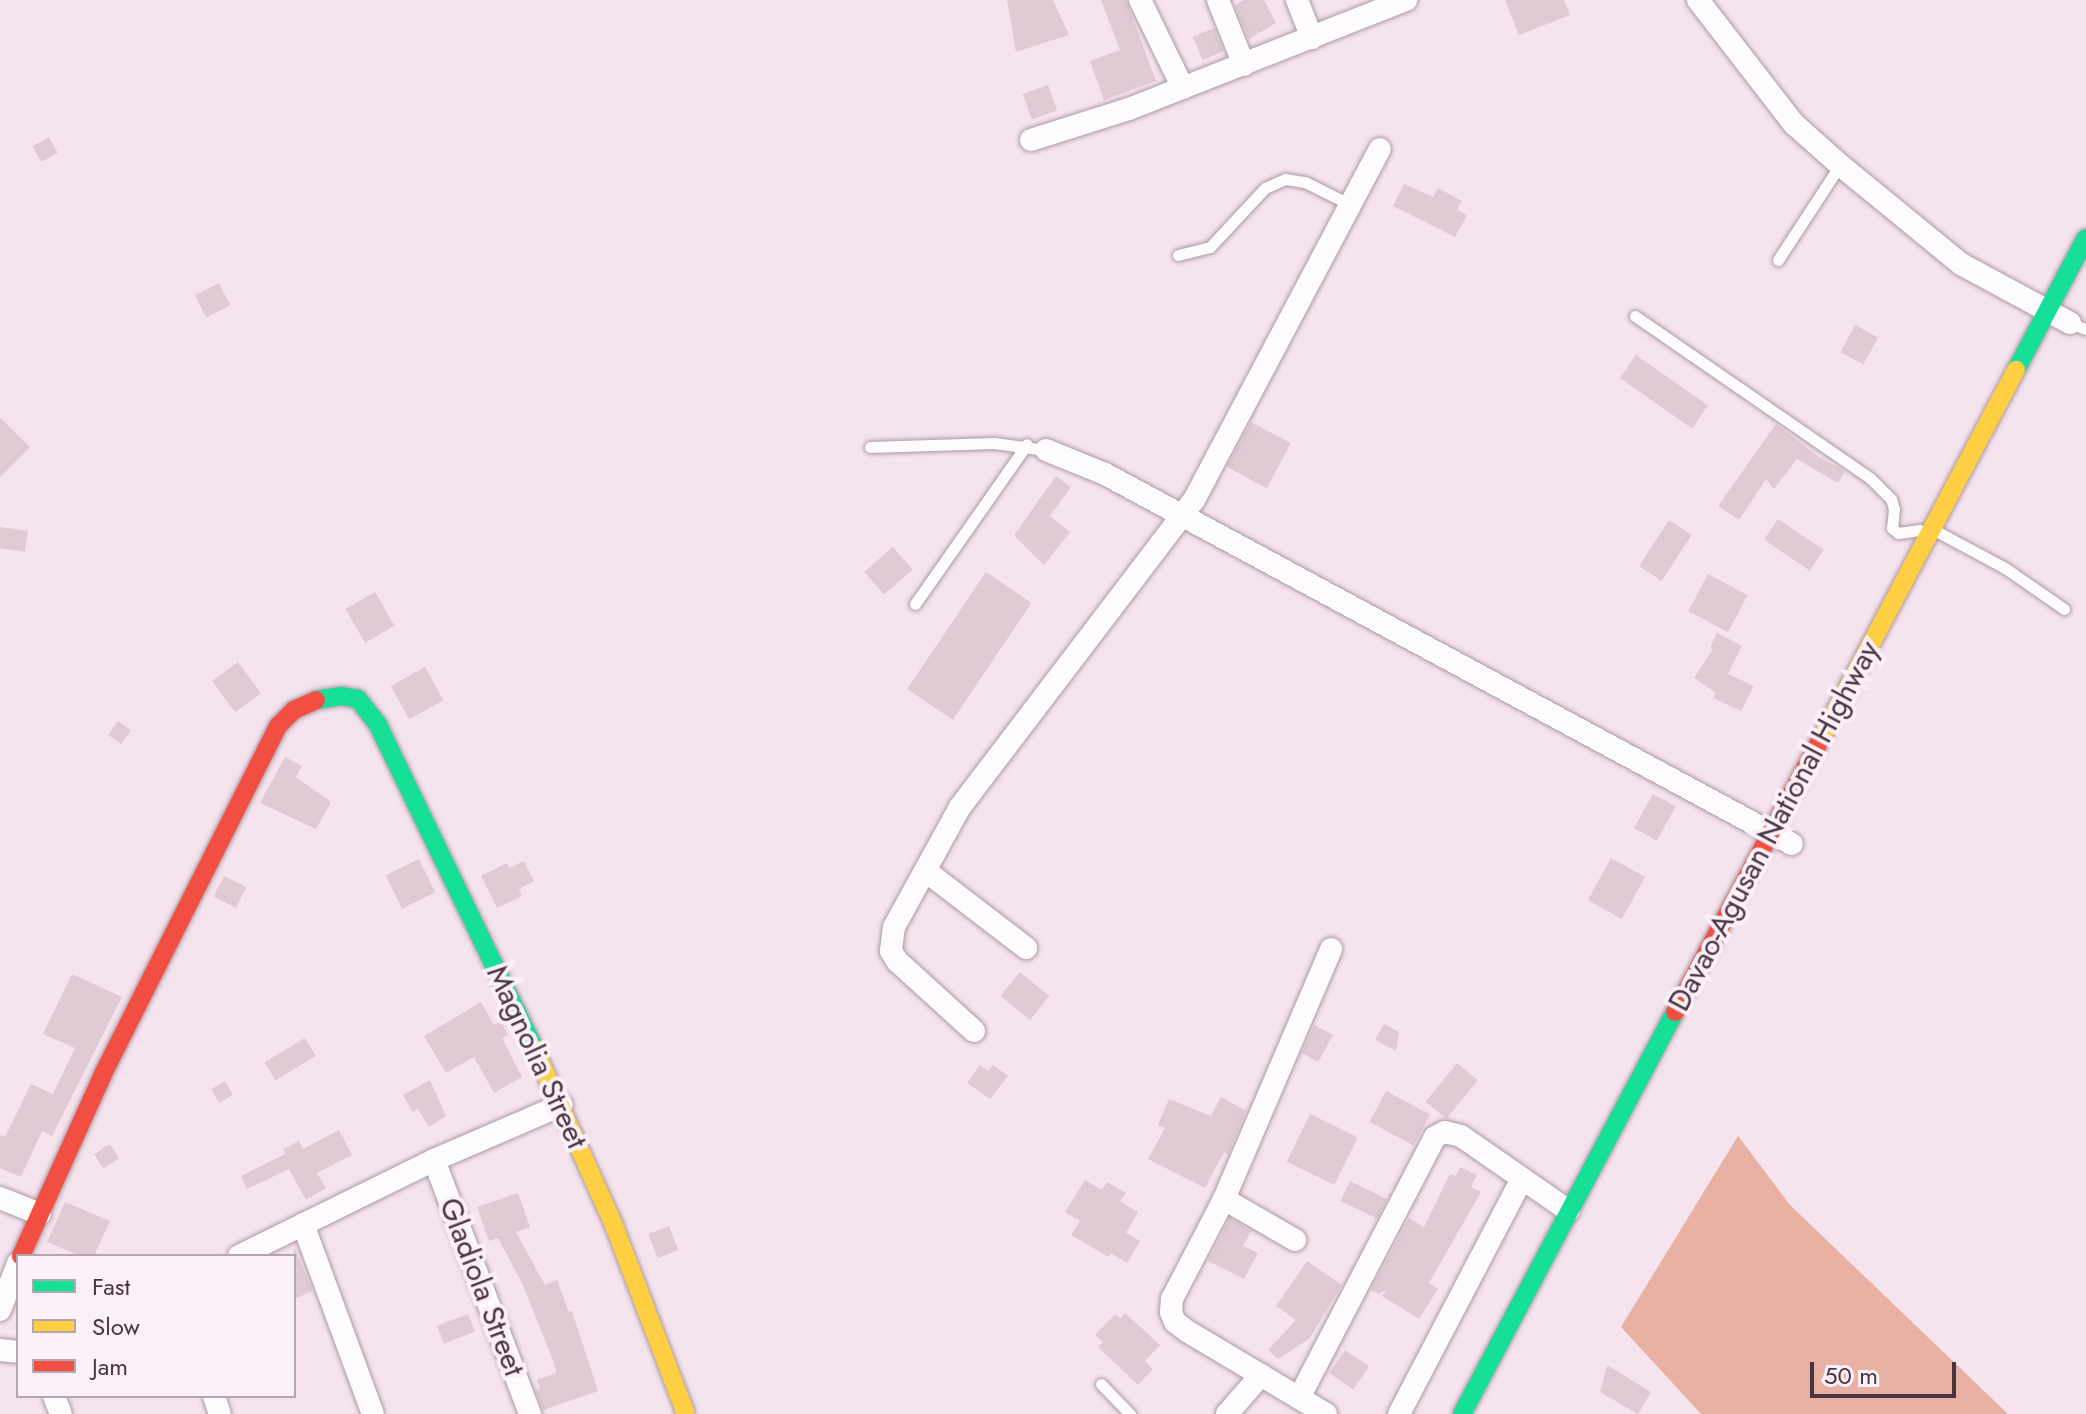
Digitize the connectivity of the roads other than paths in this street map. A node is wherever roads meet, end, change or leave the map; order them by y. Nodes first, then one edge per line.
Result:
1 (1140, 0) edge
2 (1218, 0) edge
3 (1297, 0) edge
4 (1406, 0) edge
5 (1698, 0) edge
6 (1312, 38) junction
7 (1244, 65) junction
8 (1183, 88) junction
9 (1031, 140) dead end
10 (1380, 149) dead end
11 (1840, 165) junction
12 (1351, 205) junction
13 (2086, 238) edge
14 (1178, 255) dead end
15 (1778, 260) dead end
16 (2046, 312) junction
17 (1635, 316) dead end
18 (2075, 323) edge
19 (870, 447) dead end
20 (1037, 447) junction
21 (1183, 516) junction
22 (1932, 529) junction
23 (915, 604) dead end
24 (2064, 609) dead end
25 (1769, 832) junction
26 (1792, 844) dead end
27 (927, 872) junction
28 (1026, 948) dead end
29 (1331, 949) dead end
30 (974, 1031) dead end
31 (562, 1105) junction
32 (434, 1160) junction
33 (1522, 1179) junction
34 (0, 1198) edge
35 (1224, 1199) junction
36 (1569, 1211) junction
37 (40, 1214) junction
38 (303, 1224) junction
39 (1295, 1240) dead end
40 (22, 1254) edge
41 (243, 1254) edge
42 (16, 1268) edge
43 (0, 1310) edge
44 (1261, 1375) junction
45 (1101, 1384) dead end
46 (1299, 1398) junction
47 (373, 1414) edge
48 (530, 1414) edge
49 (686, 1414) edge
50 (1130, 1414) edge
51 (1227, 1414) edge
52 (1326, 1414) edge
53 (1399, 1414) edge
54 (1462, 1414) edge

1 - 8 street
2 - 7 street
3 - 6 street
4 - 6 street
5 - 11 street
6 - 7 street
7 - 8 street
8 - 9 street
10 - 12 street
11 - 15 lane
11 - 16 street
12 - 14 lane
12 - 21 street
13 - 16 main road, Davao-Agusan National Highway
16 - 18 street
16 - 22 main road, Davao-Agusan National Highway
17 - 22 lane
19 - 20 lane
20 - 21 street
20 - 23 lane
21 - 25 street
21 - 27 street
22 - 24 lane
22 - 25 main road, Davao-Agusan National Highway
25 - 26 street
25 - 36 main road, Davao-Agusan National Highway
27 - 28 street
27 - 30 street
29 - 35 street
31 - 32 street
31 - 37 main road, Magnolia Street
31 - 49 main road, Magnolia Street
32 - 38 street
32 - 48 street, Gladiola Street
33 - 36 street
33 - 46 street
33 - 53 street
34 - 37 street
35 - 39 street
35 - 44 street
36 - 54 main road, Davao-Agusan National Highway
37 - 40 main road
38 - 41 street
38 - 47 street
42 - 43 street
44 - 46 street
44 - 51 street
45 - 50 lane
46 - 52 street

